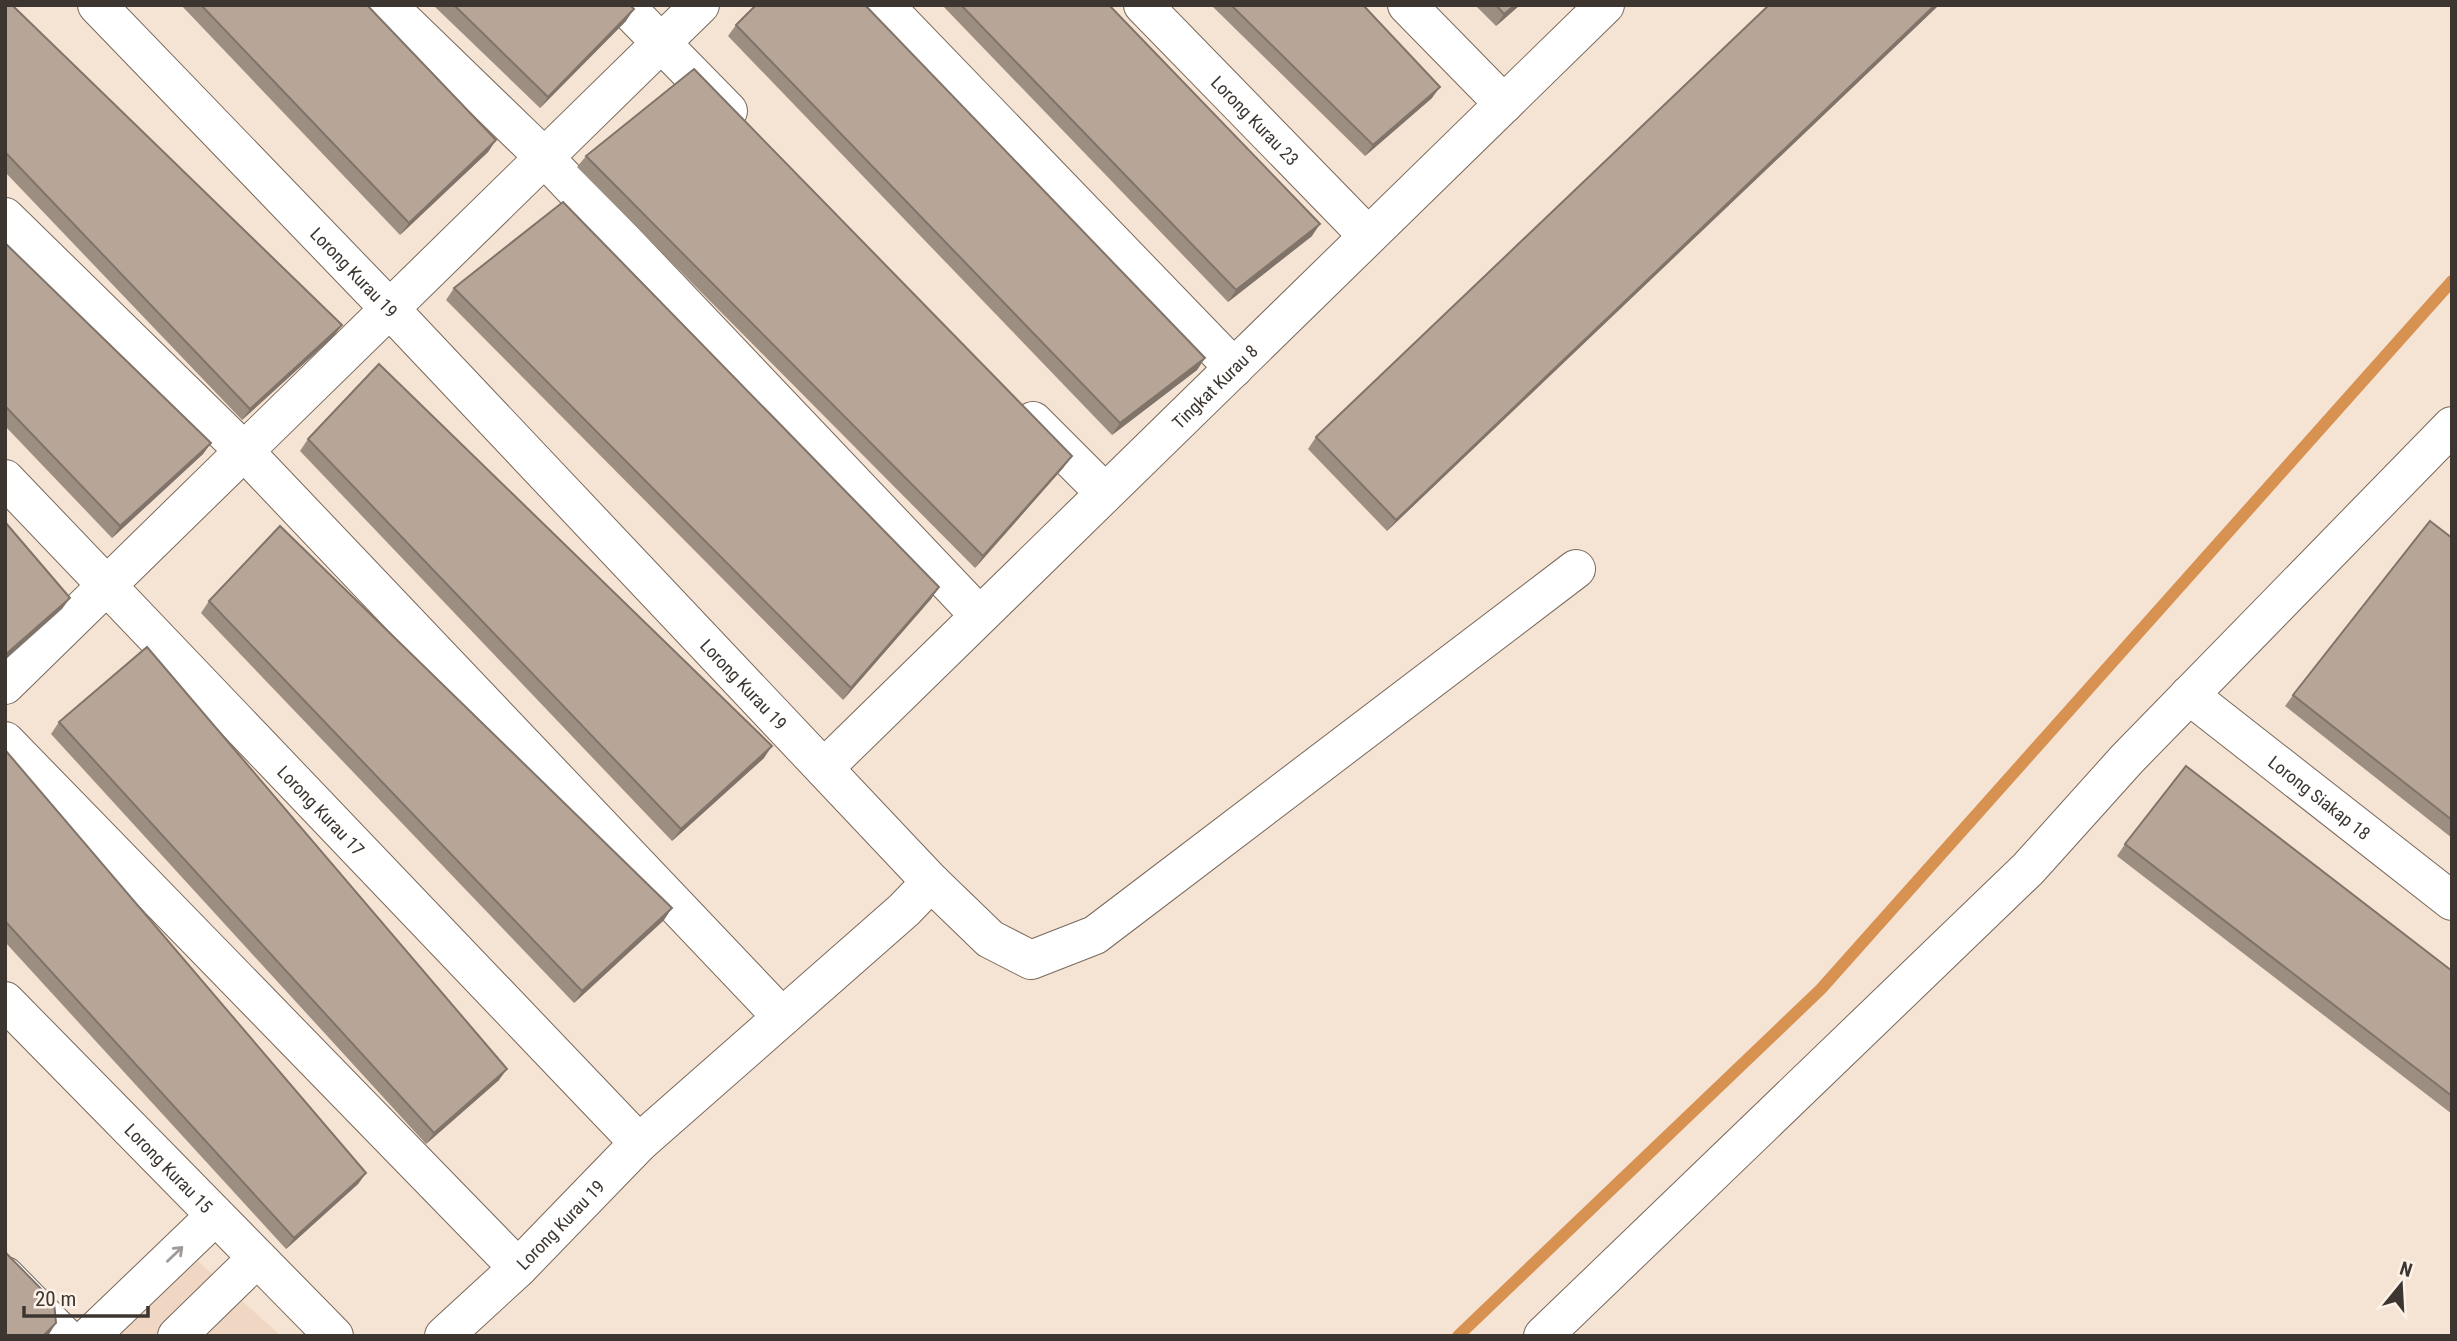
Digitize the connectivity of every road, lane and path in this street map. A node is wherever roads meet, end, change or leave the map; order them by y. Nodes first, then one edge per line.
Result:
1 (97, 5) edge
2 (387, 5) edge
3 (624, 5) edge
4 (700, 5) edge
5 (884, 5) edge
6 (1143, 5) edge
7 (1407, 5) edge
8 (1605, 5) edge
9 (661, 43) junction
10 (1504, 104) junction
11 (748, 131) edge
12 (544, 157) junction
13 (5, 217) edge
14 (1368, 236) junction
15 (389, 308) junction
16 (1234, 368) junction
17 (1008, 396) edge
18 (2445, 444) edge
19 (244, 451) junction
20 (5, 480) edge
21 (1105, 494) junction
22 (1576, 569) dead end
23 (107, 585) junction
24 (979, 615) junction
25 (5, 685) edge
26 (2189, 695) junction
27 (5, 741) edge
28 (824, 768) junction
29 (931, 882) junction
30 (2452, 901) edge
31 (5, 1001) edge
32 (782, 1017) junction
33 (639, 1143) junction
34 (215, 1216) junction
35 (257, 1258) junction
36 (518, 1268) junction
37 (5, 1276) edge
38 (199, 1328) edge
39 (64, 1336) edge
40 (90, 1336) edge
41 (334, 1336) edge
42 (444, 1336) edge
43 (1543, 1336) edge

1 - 15 street, Lorong Kurau 19
2 - 12 street
3 - 9 street
4 - 9 street
5 - 16 street
6 - 14 street, Lorong Kurau 23
7 - 10 street
8 - 10 street, Tingkat Kurau 8
9 - 11 street
9 - 12 street
10 - 14 street, Tingkat Kurau 8
12 - 15 street
12 - 24 street
13 - 19 street
14 - 16 street, Tingkat Kurau 8
15 - 19 street
15 - 28 street, Lorong Kurau 19
16 - 21 street, Tingkat Kurau 8
17 - 21 street
18 - 26 street
19 - 23 street
19 - 32 street
20 - 23 street, Lorong Kurau 17
21 - 24 street, Tingkat Kurau 8
22 - 29 street
23 - 25 street
23 - 33 street, Lorong Kurau 17
24 - 28 street, Tingkat Kurau 8
26 - 30 street, Lorong Siakap 18
26 - 43 street
27 - 36 street
28 - 29 street, Lorong Kurau 19
29 - 32 street, Lorong Kurau 19
31 - 34 street, Lorong Kurau 15
32 - 33 street, Lorong Kurau 19
33 - 36 street, Lorong Kurau 19
34 - 35 street, Lorong Kurau 15
40 -> 34 street
35 - 38 street
35 - 41 street, Lorong Kurau 15
36 - 42 street, Lorong Kurau 19
37 - 39 street

